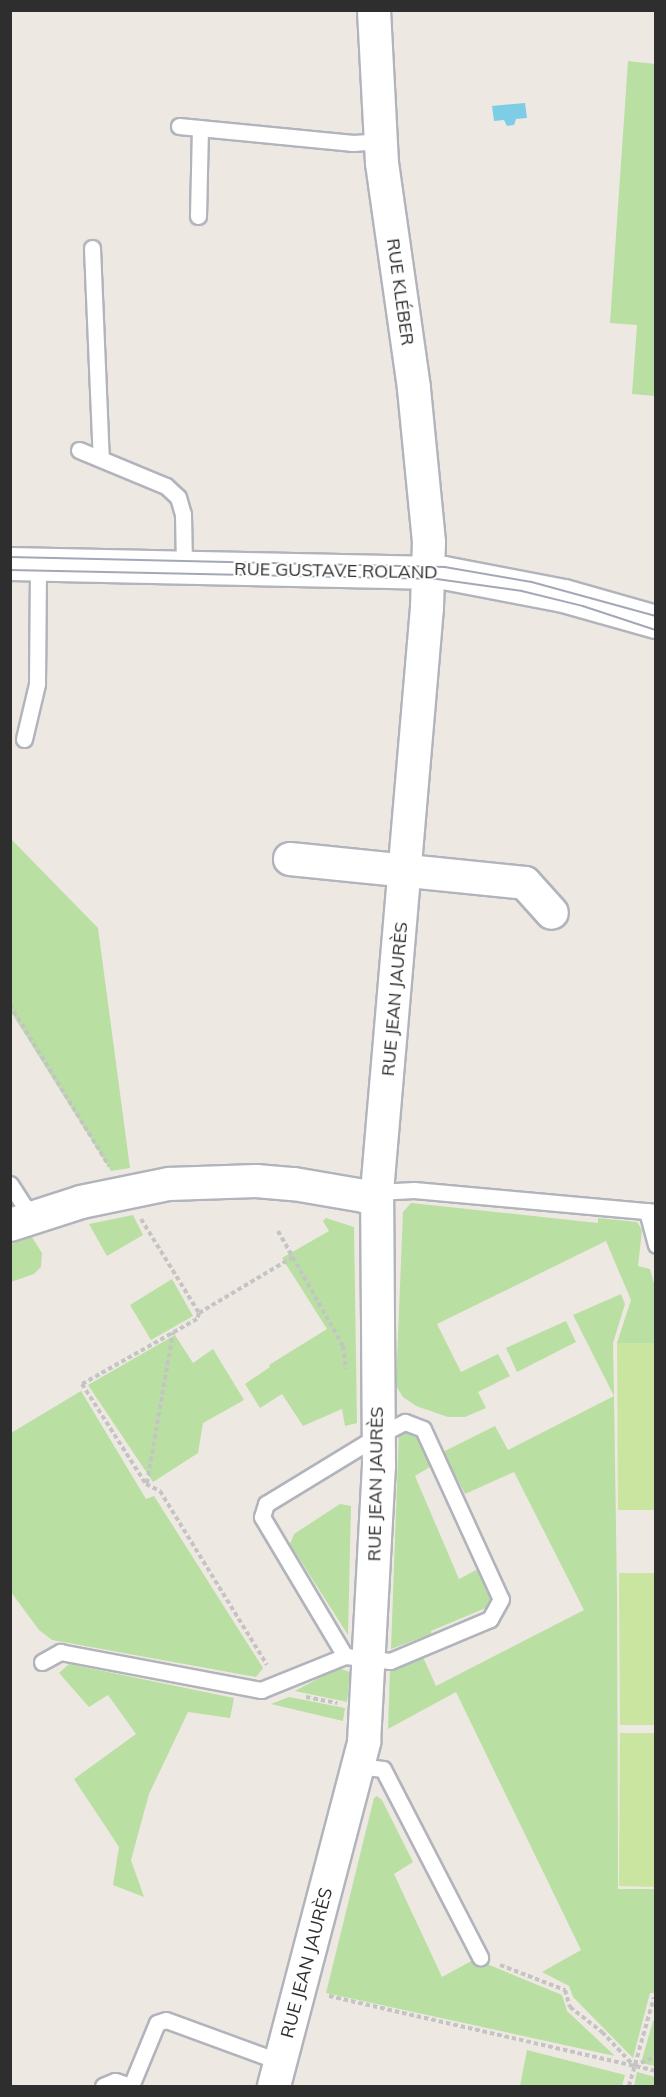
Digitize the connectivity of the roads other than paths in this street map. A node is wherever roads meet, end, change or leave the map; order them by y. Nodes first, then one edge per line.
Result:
1 (374, 10) edge
2 (179, 126) dead end
3 (200, 128) junction
4 (380, 141) junction
5 (198, 216) dead end
6 (92, 248) dead end
7 (79, 450) dead end
8 (101, 459) junction
9 (24, 564) edge
10 (184, 567) junction
11 (429, 572) junction
12 (656, 622) edge
13 (24, 739) dead end
14 (290, 859) dead end
15 (406, 872) junction
16 (552, 913) dead end
17 (10, 1184) edge
18 (377, 1192) junction
19 (651, 1212) edge
20 (21, 1222) edge
21 (656, 1245) edge
22 (379, 1435) junction
23 (357, 1657) junction
24 (42, 1662) dead end
25 (358, 1766) junction
26 (480, 1957) road end
27 (278, 2074) edge
28 (103, 2086) edge
29 (131, 2086) edge

1 - 4 street, RUE KLÉBER
2 - 3 lane
3 - 4 lane
3 - 5 lane
4 - 11 street, RUE KLÉBER
6 - 8 lane
7 - 8 lane
8 - 10 lane
9 - 10 street, RUE GUSTAVE ROLAND
9 - 13 lane
10 - 11 street, RUE GUSTAVE ROLAND
11 - 12 street, RUE GUSTAVE ROLAND
11 - 15 street, RUE JEAN JAURÈS
14 - 15 street
15 - 16 street
15 - 18 street, RUE JEAN JAURÈS
17 - 20 lane
18 - 19 lane
18 - 20 street
18 - 22 street, RUE JEAN JAURÈS
19 - 21 lane
22 - 23 street, RUE JEAN JAURÈS
22 - 23 lane
22 - 23 lane
23 - 24 lane
23 - 25 street, RUE JEAN JAURÈS
25 - 26 lane
25 - 27 street, RUE JEAN JAURÈS
27 - 29 lane
28 - 29 lane

